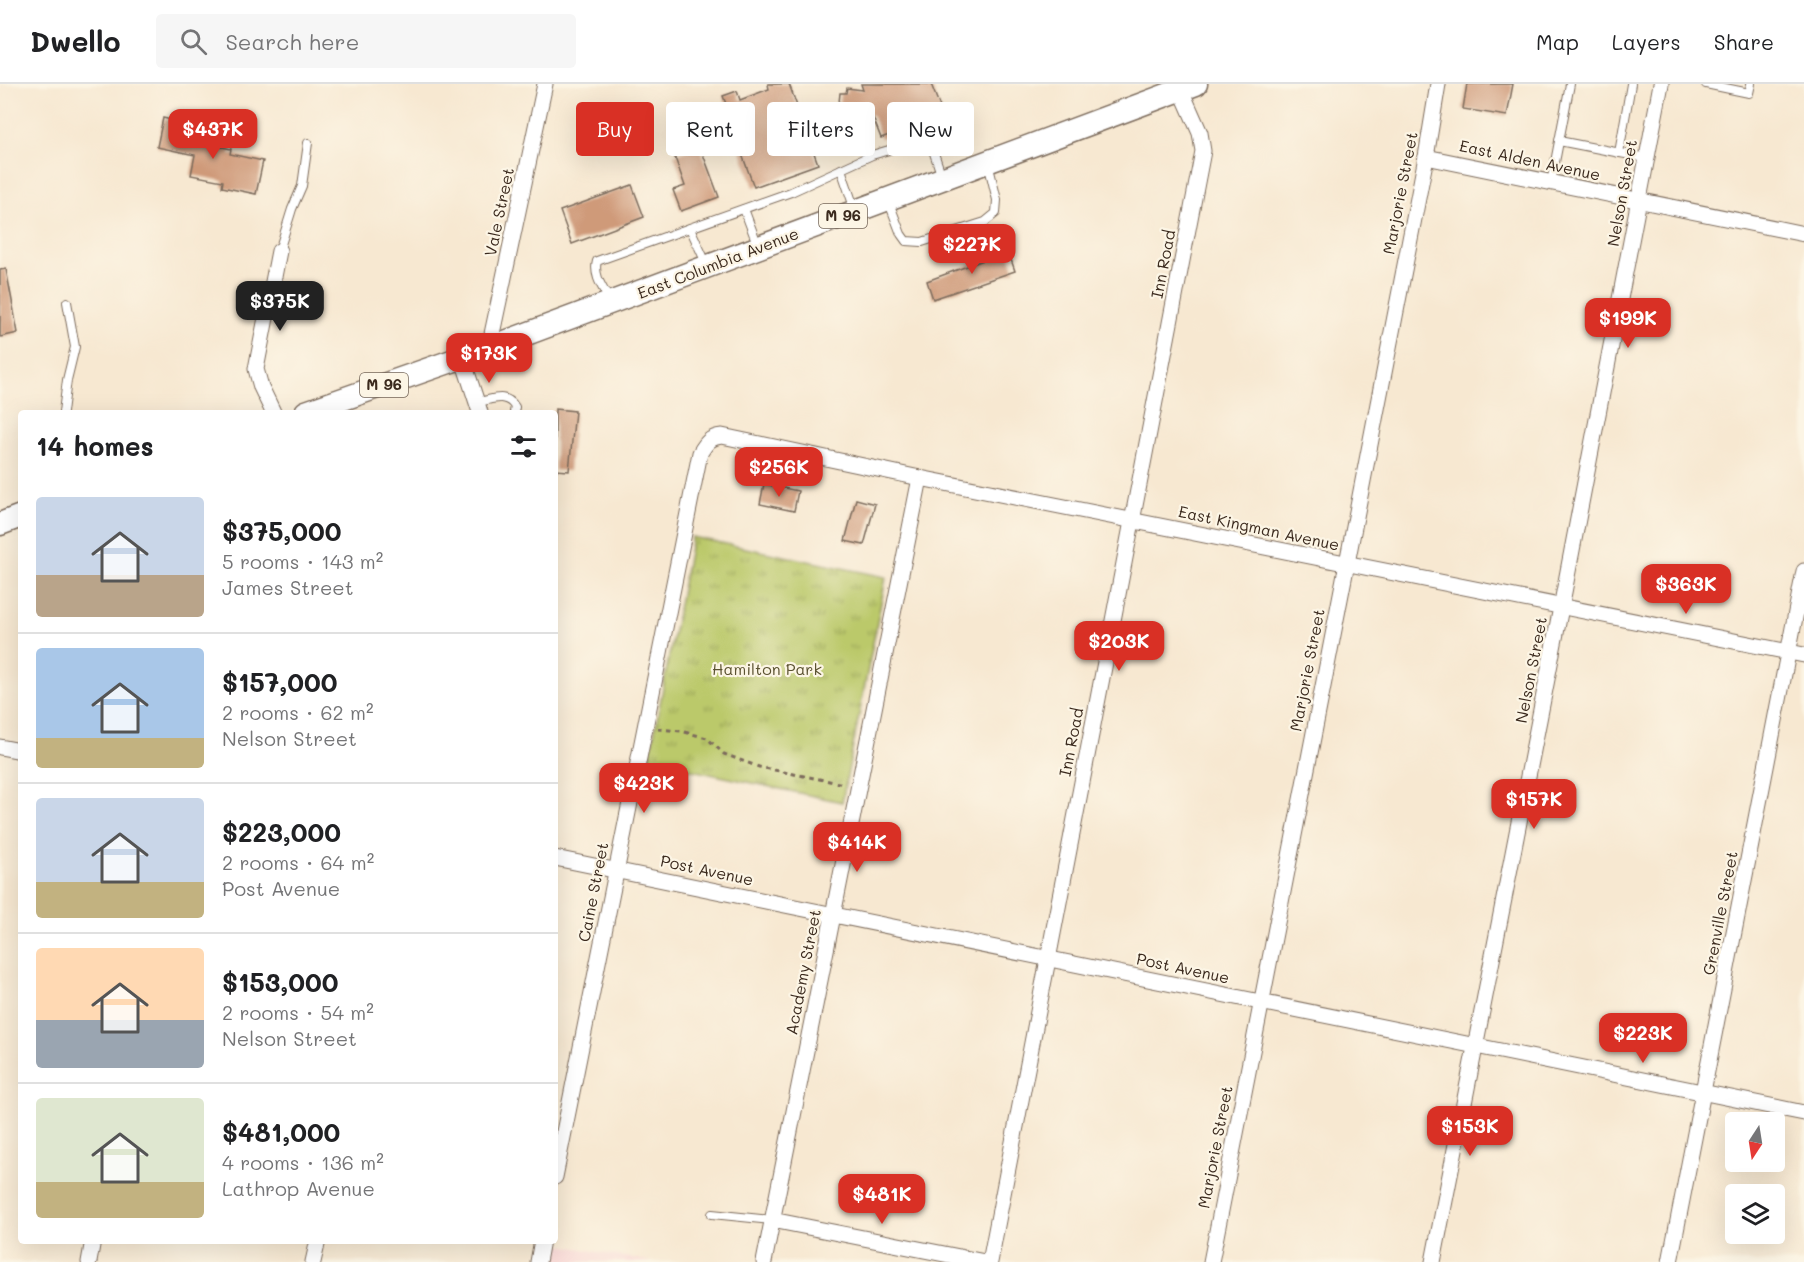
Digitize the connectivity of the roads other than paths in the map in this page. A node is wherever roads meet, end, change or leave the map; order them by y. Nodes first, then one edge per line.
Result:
1 (545, 84) edge
2 (1438, 84) edge
3 (1631, 84) edge
4 (1661, 84) edge
5 (1706, 84) edge
6 (1751, 84) edge
7 (1570, 85) edge
8 (1188, 87) edge
9 (1559, 141) junction
10 (308, 143) dead end
11 (1619, 153) junction
12 (1426, 157) junction
13 (1646, 158) junction
14 (987, 162) junction
15 (841, 169) junction
16 (942, 179) junction
17 (1551, 183) junction
18 (888, 199) junction
19 (1640, 200) junction
20 (744, 209) junction
21 (856, 211) junction
22 (690, 228) junction
23 (1804, 234) edge
24 (759, 247) junction
25 (279, 252) joint
26 (707, 267) junction
27 (67, 302) dead end
28 (611, 303) junction
29 (489, 348) junction
30 (462, 357) junction
31 (479, 407) edge
32 (63, 410) edge
33 (272, 410) edge
34 (312, 410) edge
35 (514, 410) edge
36 (708, 440) joint
37 (920, 478) junction
38 (18, 517) edge
39 (1132, 520) junction
40 (0, 524) edge
41 (1346, 564) junction
42 (1804, 571) edge
43 (1561, 607) junction
44 (1797, 653) edge
45 (0, 747) edge
46 (18, 750) edge
47 (558, 859) edge
48 (616, 870) junction
49 (832, 914) junction
50 (1047, 958) junction
51 (1262, 1002) junction
52 (1476, 1046) junction
53 (1703, 1093) junction
54 (1804, 1113) edge
55 (558, 1162) edge
56 (712, 1214) dead end
57 (772, 1220) junction
58 (92, 1244) edge
59 (317, 1244) edge
60 (541, 1244) edge
61 (89, 1262) edge
62 (314, 1262) edge
63 (538, 1262) edge
64 (764, 1262) edge
65 (987, 1262) edge
66 (1211, 1262) edge
67 (1433, 1262) edge
68 (1670, 1262) edge

1 - 29 street, Vale Street
2 - 12 street, Marjorie Street
3 - 11 lane
4 - 13 street, Nelson Street
5 - 6 lane
7 - 9 lane
8 - 14 main road, East Columbia Avenue / M 96
8 - 39 street, Inn Road
9 - 11 lane
9 - 17 lane
10 - 25 lane
11 - 13 lane
12 - 17 street, East Alden Avenue
12 - 41 street, Marjorie Street
13 - 19 street, Nelson Street
14 - 16 main road, East Columbia Avenue / M 96
14 - 18 lane
15 - 16 lane
15 - 20 lane
15 - 21 lane
16 - 18 main road, East Columbia Avenue / M 96
17 - 19 street, East Alden Avenue
18 - 21 main road, East Columbia Avenue / M 96
19 - 23 street, East Alden Avenue
19 - 43 street, Nelson Street
20 - 22 lane
20 - 24 lane
21 - 24 main road, East Columbia Avenue / M 96
22 - 26 lane
22 - 28 lane
24 - 26 main road, East Columbia Avenue / M 96
25 - 33 street
26 - 28 main road, East Columbia Avenue / M 96
27 - 32 lane
28 - 29 main road, East Columbia Avenue / M 96
29 - 30 main road, East Columbia Avenue / M 96
30 - 31 street
30 - 34 main road, East Columbia Avenue / M 96
31 - 35 lane
36 - 37 street, East Kingman Avenue
36 - 48 street, Caine Street
37 - 39 street, East Kingman Avenue
37 - 49 street, Academy Street
38 - 40 main road
39 - 41 street, East Kingman Avenue
39 - 50 street, Inn Road
41 - 43 street, East Kingman Avenue
41 - 51 street, Marjorie Street
42 - 44 street, Grenville Street
43 - 44 street, East Kingman Avenue
43 - 52 street, Nelson Street
44 - 53 street, Grenville Street
45 - 46 street
47 - 48 street, Post Avenue
48 - 49 street, Post Avenue
48 - 55 street, Caine Street
49 - 50 street, Post Avenue
49 - 57 street, Academy Street
50 - 51 street, Post Avenue
50 - 65 street, Inn Road
51 - 52 street, Post Avenue
51 - 66 street, Marjorie Street
52 - 53 street, Post Avenue
52 - 67 street, Nelson Street
53 - 54 street, Post Avenue
53 - 68 street, Grenville Street
56 - 57 lane
57 - 64 street, Academy Street
57 - 65 street
58 - 61 street
59 - 62 street
60 - 63 street

